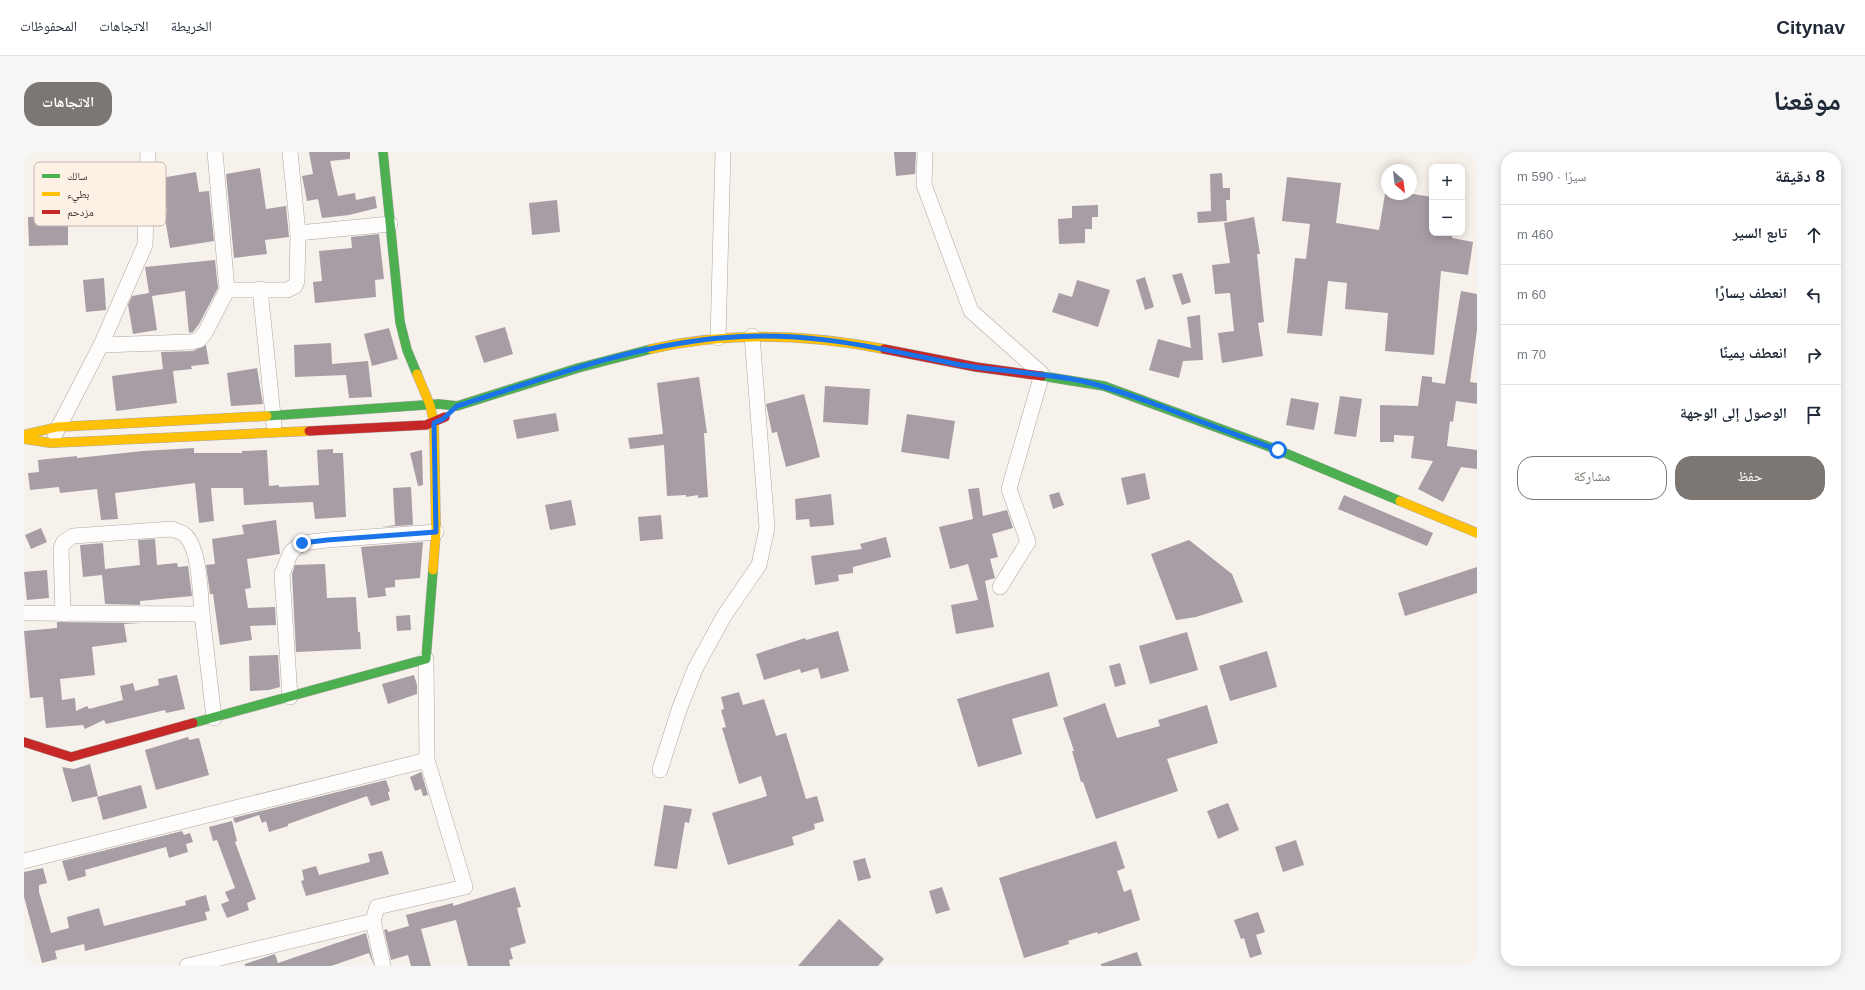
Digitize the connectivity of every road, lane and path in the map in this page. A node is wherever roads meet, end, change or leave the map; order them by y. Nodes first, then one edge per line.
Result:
1 (148, 152) edge
2 (215, 152) edge
3 (290, 152) edge
4 (383, 152) edge
5 (723, 152) edge
6 (925, 152) edge
7 (148, 162) edge
8 (390, 224) junction
9 (146, 226) edge
10 (298, 233) junction
11 (260, 289) junction
12 (227, 290) junction
13 (752, 336) junction
14 (718, 338) junction
15 (101, 345) junction
16 (1042, 374) junction
17 (430, 405) junction
18 (457, 406) junction
19 (273, 416) junction
20 (434, 423) junction
21 (57, 427) junction
22 (274, 434) junction
23 (24, 435) edge
24 (24, 439) edge
25 (51, 444) junction
26 (436, 532) junction
27 (1477, 533) edge
28 (1000, 587) dead end
29 (24, 613) edge
30 (63, 614) junction
31 (202, 614) junction
32 (426, 659) junction
33 (290, 697) junction
34 (214, 718) junction
35 (24, 742) edge
36 (427, 760) junction
37 (660, 770) dead end
38 (24, 861) edge
39 (373, 921) junction
40 (187, 966) edge
41 (383, 966) edge

1 - 7 street
2 - 12 street
3 - 10 street
4 - 8 street
5 - 14 street
6 - 16 street
8 - 10 street
8 - 17 street
9 - 15 street
10 - 11 street
11 - 12 street
11 - 19 street
12 - 15 street
13 - 14 street
13 - 16 street
13 - 37 street
14 - 18 street
15 - 21 street
16 - 27 street
16 - 28 street
17 - 18 street
17 - 19 street
17 - 20 street
18 - 20 street
19 - 21 street
19 - 22 street
20 - 22 street
20 - 26 street
21 - 23 street
21 - 25 street
22 - 25 street
24 - 25 street
26 - 32 street
26 - 33 street
29 - 30 street
30 - 31 street
30 - 31 street
31 - 34 street
32 - 33 street
32 - 36 street
33 - 34 street
34 - 35 street
36 - 38 street
36 - 39 street
39 - 40 street
39 - 41 street

